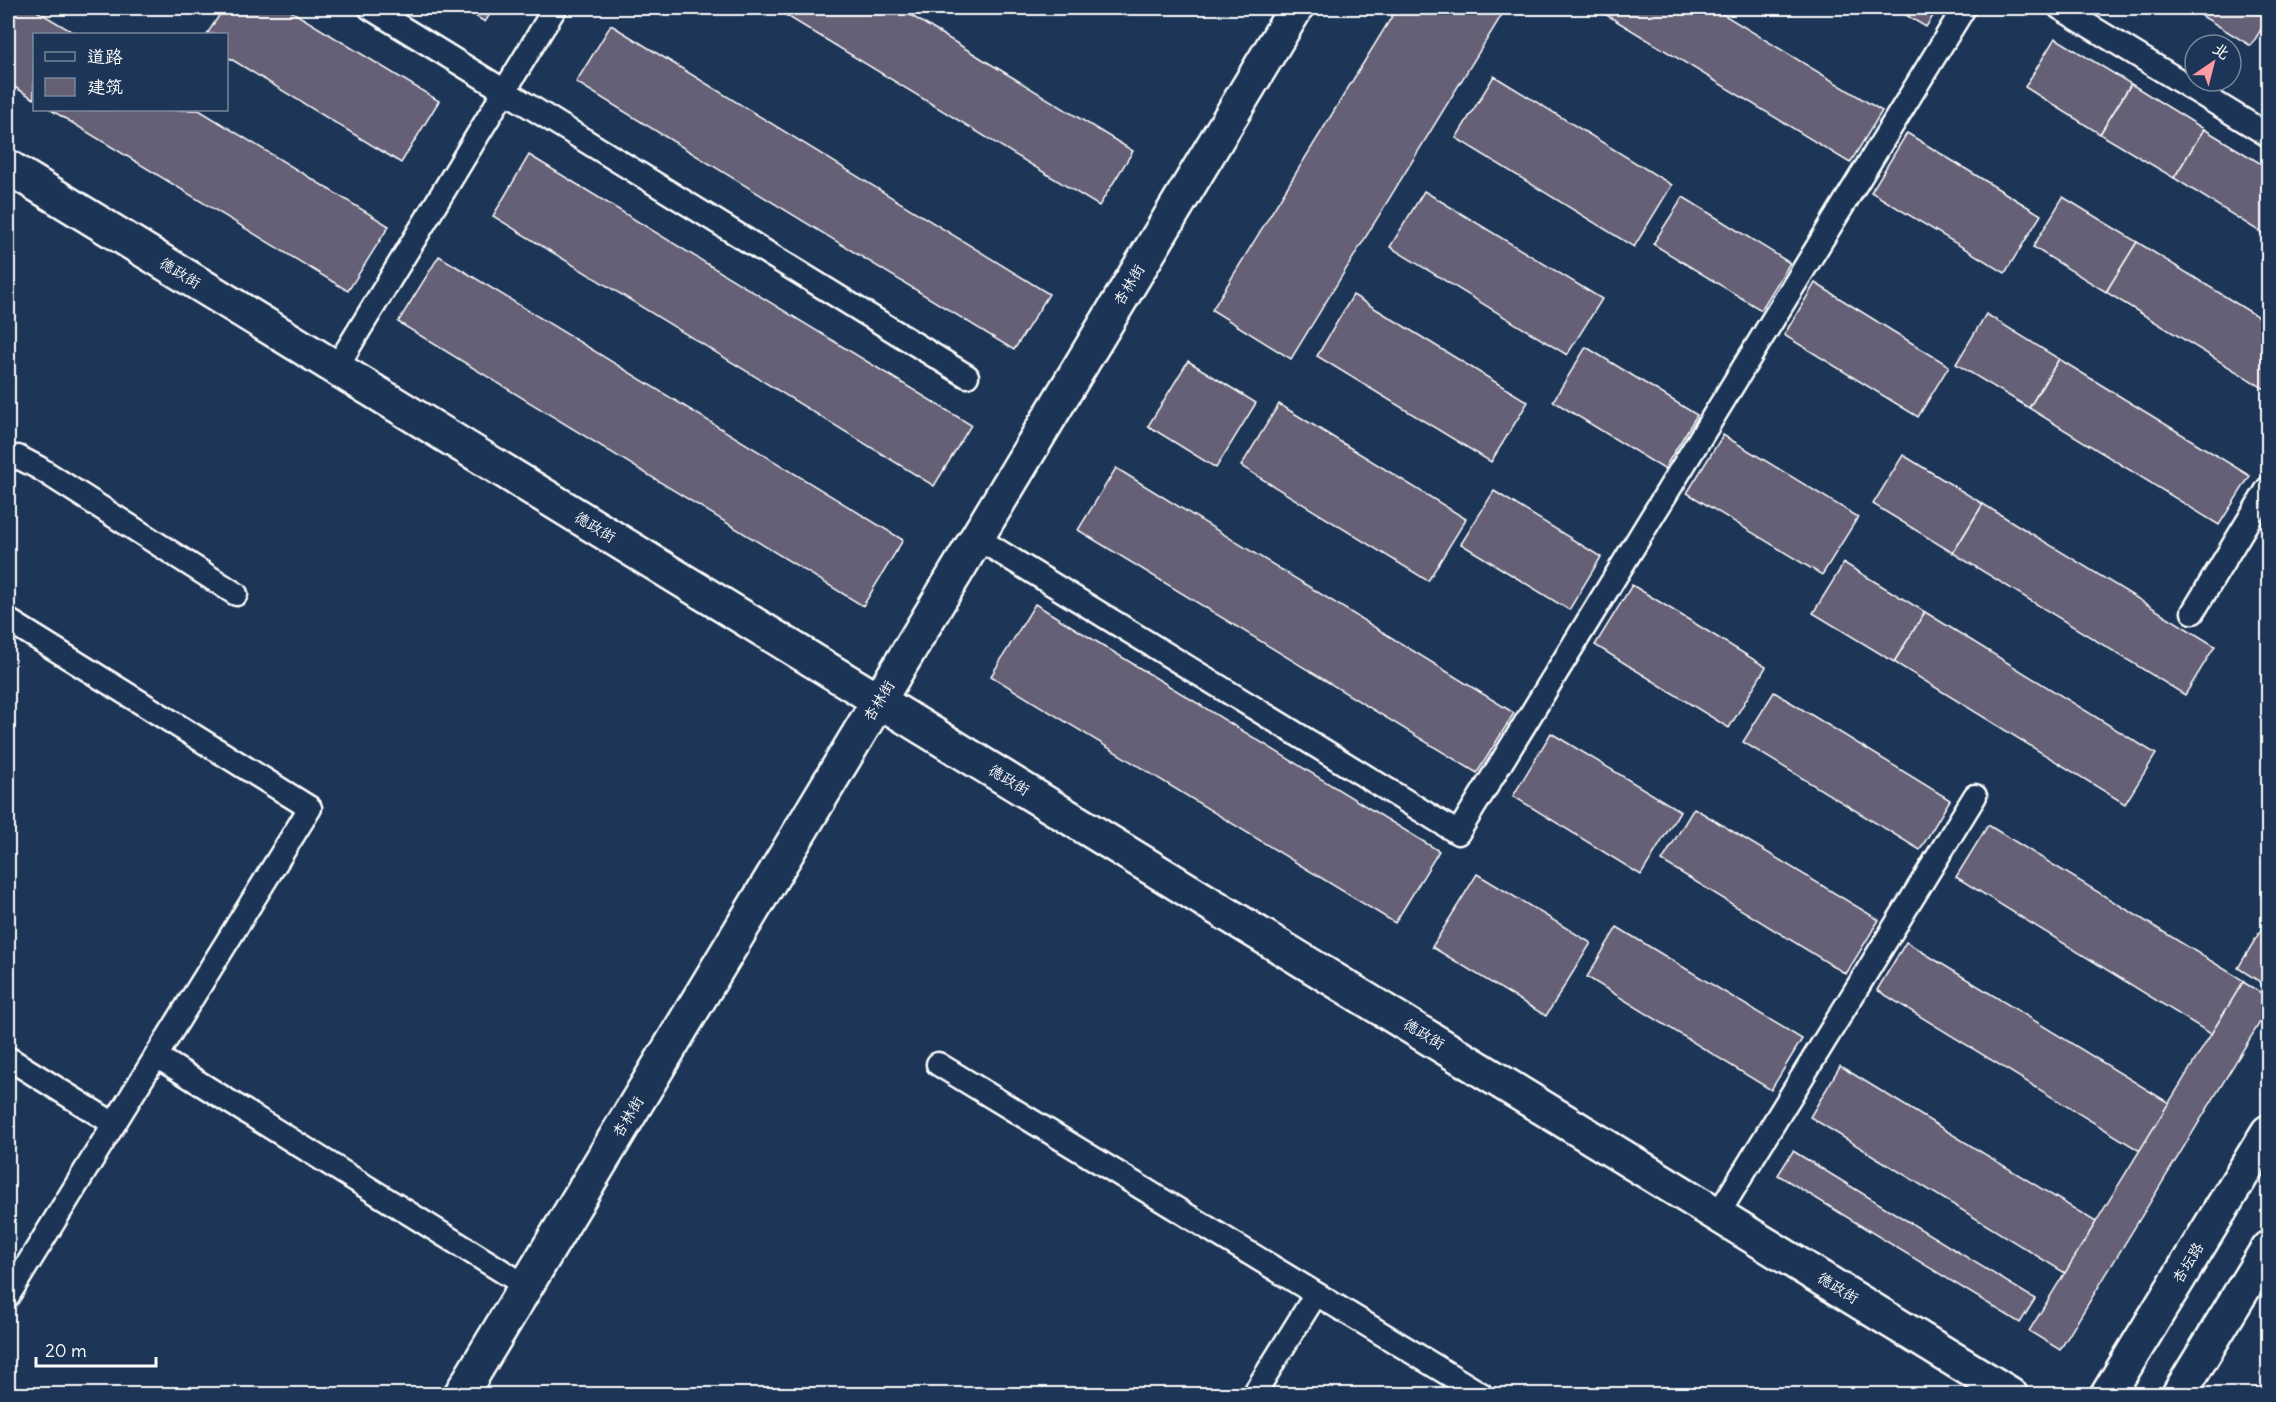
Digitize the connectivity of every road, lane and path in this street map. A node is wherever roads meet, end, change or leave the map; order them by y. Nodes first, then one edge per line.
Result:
1 (370, 8) edge
2 (555, 8) edge
3 (1296, 8) edge
4 (1964, 8) edge
5 (2060, 8) edge
6 (504, 91) junction
7 (2268, 135) edge
8 (8, 167) edge
9 (336, 368) junction
10 (967, 376) dead end
11 (8, 460) edge
12 (2268, 488) edge
13 (977, 538) junction
14 (236, 594) dead end
15 (2193, 612) dead end
16 (8, 620) edge
17 (879, 700) junction
18 (1974, 796) dead end
19 (156, 1056) junction
20 (8, 1058) edge
21 (938, 1064) dead end
22 (114, 1124) junction
23 (2268, 1132) edge
24 (1719, 1214) junction
25 (2268, 1248) edge
26 (526, 1286) junction
27 (1316, 1294) junction
28 (8, 1296) edge
29 (461, 1395) edge
30 (1254, 1395) edge
31 (1481, 1395) edge
32 (2010, 1395) edge
33 (2108, 1395) edge
34 (2179, 1395) edge

1 - 6 lane
2 - 6 lane
3 - 13 street, 杏林街
4 - 13 lane
5 - 7 lane
6 - 9 lane
6 - 10 lane
8 - 9 street, 德政街
9 - 17 street, 德政街
11 - 14 lane
12 - 15 lane
13 - 17 street, 杏林街
16 - 19 lane
17 - 24 street, 德政街
17 - 26 street, 杏林街
18 - 24 lane
19 - 22 lane
19 - 26 lane
20 - 22 lane
21 - 27 lane
22 - 28 lane
23 - 33 street, 杏坛路
24 - 32 street, 德政街
25 - 34 street
26 - 29 street, 杏林街
27 - 30 lane
27 - 31 lane

